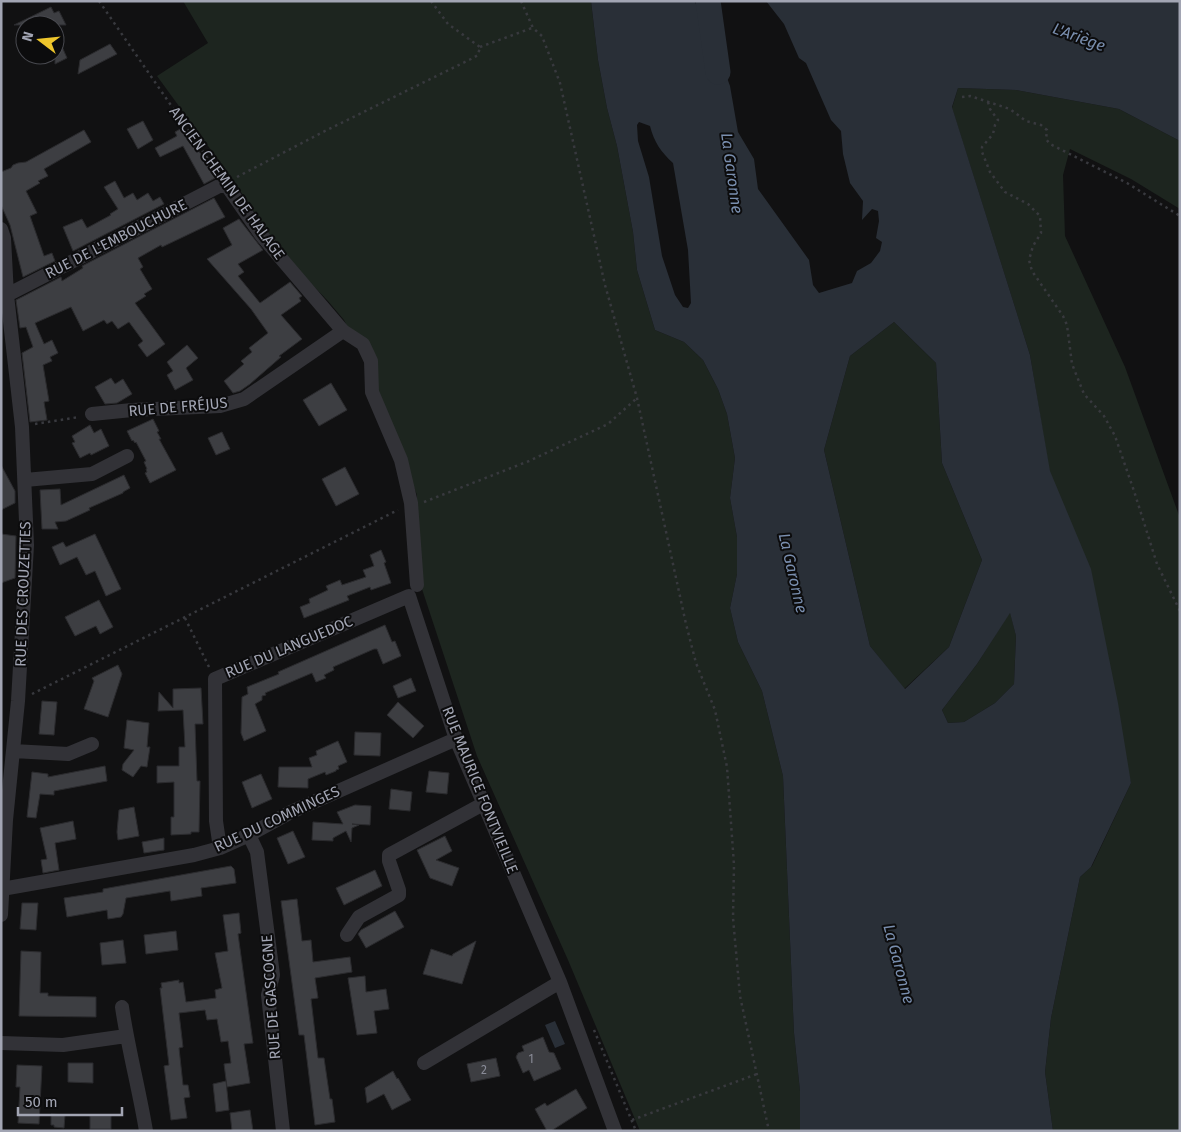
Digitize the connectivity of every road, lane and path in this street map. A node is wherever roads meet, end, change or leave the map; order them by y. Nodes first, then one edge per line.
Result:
1 (99, 1) edge
2 (431, 1) edge
3 (521, 1) edge
4 (533, 28) junction
5 (480, 47) junction
6 (962, 97) dead end
7 (988, 102) junction
8 (225, 183) junction
9 (1180, 216) edge
10 (1, 229) edge
11 (4, 274) edge
12 (7, 295) junction
13 (344, 330) junction
14 (637, 398) junction
15 (92, 414) joint
16 (22, 426) junction
17 (126, 456) dead end
18 (25, 480) junction
19 (412, 503) junction
20 (413, 590) junction
21 (1180, 611) edge
22 (184, 618) junction
23 (215, 679) junction
24 (18, 701) junction
25 (456, 739) junction
26 (92, 744) dead end
27 (13, 752) junction
28 (483, 804) junction
29 (249, 835) junction
30 (220, 848) junction
31 (2, 889) edge
32 (1, 916) edge
33 (347, 936) dead end
34 (560, 982) junction
35 (122, 1007) dead end
36 (126, 1036) junction
37 (1, 1043) edge
38 (424, 1063) dead end
39 (757, 1074) junction
40 (632, 1120) dead end
41 (146, 1131) edge
42 (283, 1131) edge
43 (614, 1131) edge
44 (769, 1131) edge

1 - 8 path, ANCIEN CHEMIN DE HALAGE
2 - 5 path
3 - 4 path
4 - 5 path
4 - 14 path
5 - 8 path
6 - 7 path
7 - 9 path
7 - 21 path
8 - 12 street, RUE DE L'EMBOUCHURE
8 - 13 street, ANCIEN CHEMIN DE HALAGE
10 - 11 street, RUE DES CROUZETTES
11 - 12 street, RUE DES CROUZETTES
12 - 16 street, RUE DES CROUZETTES
13 - 15 street, RUE DE FRÉJUS
13 - 19 street, ANCIEN CHEMIN DE HALAGE
14 - 19 path
14 - 39 path
15 - 16 path
16 - 18 street, RUE DES CROUZETTES
17 - 18 street
18 - 24 street, RUE DES CROUZETTES
19 - 20 street, ANCIEN CHEMIN DE HALAGE
19 - 22 path
20 - 23 street, RUE DU LANGUEDOC
20 - 25 street, RUE MAURICE FONTVIEILLE
22 - 23 path
22 - 24 path
23 - 30 street, RUE DU LANGUEDOC
24 - 27 street, RUE DES CROUZETTES
25 - 28 street, RUE MAURICE FONTVIEILLE
25 - 29 street, RUE DU COMMINGES
26 - 27 street
27 - 31 street, RUE DES CROUZETTES
28 - 33 street
28 - 34 street, RUE MAURICE FONTVIEILLE
29 - 30 street, RUE DU COMMINGES
29 - 42 street, RUE DE GASCOGNE
30 - 31 street, RUE DU COMMINGES
31 - 32 street, RUE DES CROUZETTES
34 - 38 street
34 - 43 street, RUE MAURICE FONTVIEILLE
35 - 36 street
36 - 37 street
36 - 41 street
39 - 40 path
39 - 44 path

